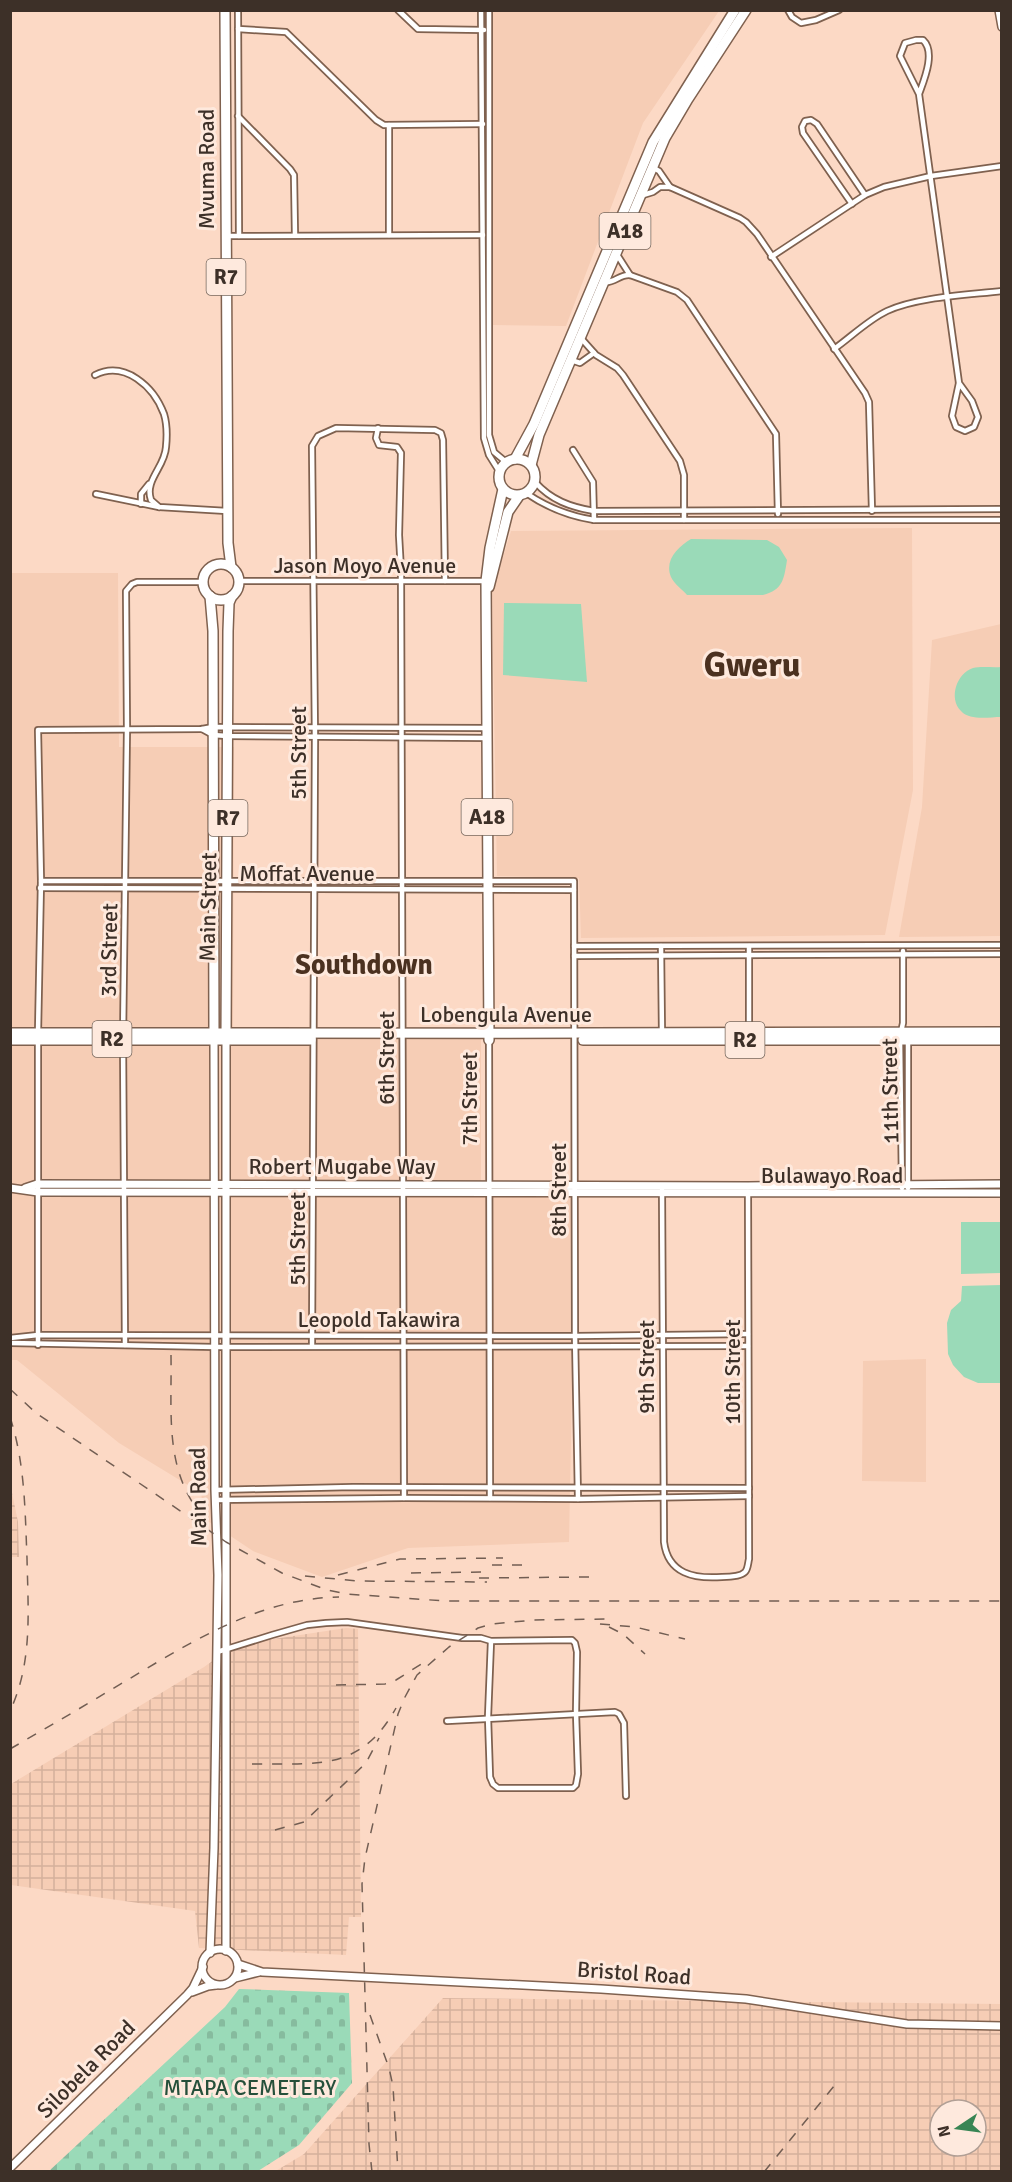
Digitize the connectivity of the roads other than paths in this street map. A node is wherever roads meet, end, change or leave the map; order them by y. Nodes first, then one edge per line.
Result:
1 (225, 10) edge
2 (238, 10) edge
3 (398, 10) edge
4 (481, 10) edge
5 (489, 10) edge
6 (735, 10) edge
7 (746, 10) edge
8 (788, 10) edge
9 (839, 10) edge
10 (999, 10) edge
11 (1002, 27) edge
12 (238, 29) junction
13 (481, 30) junction
14 (489, 30) junction
15 (720, 42) junction
16 (920, 94) junction
17 (238, 116) junction
18 (482, 124) junction
19 (489, 124) junction
20 (389, 125) junction
21 (647, 166) junction
22 (1002, 166) edge
23 (931, 177) junction
24 (670, 187) junction
25 (629, 195) junction
26 (865, 195) junction
27 (639, 196) junction
28 (852, 204) junction
29 (295, 235) junction
30 (389, 235) junction
31 (482, 235) junction
32 (489, 235) junction
33 (226, 236) junction
34 (239, 236) junction
35 (616, 253) junction
36 (604, 254) junction
37 (771, 257) junction
38 (630, 275) junction
39 (599, 280) junction
40 (1002, 291) edge
41 (947, 298) junction
42 (577, 334) junction
43 (834, 349) junction
44 (594, 353) junction
45 (567, 359) junction
46 (95, 375) dead end
47 (959, 383) junction
48 (487, 391) junction
49 (378, 428) junction
50 (573, 450) dead end
51 (491, 453) junction
52 (511, 460) junction
53 (531, 465) junction
54 (499, 471) junction
55 (535, 482) junction
56 (149, 484) junction
57 (503, 489) junction
58 (96, 494) dead end
59 (522, 495) junction
60 (141, 504) junction
61 (159, 507) junction
62 (1002, 509) edge
63 (968, 510) junction
64 (227, 511) junction
65 (594, 511) junction
66 (684, 511) junction
67 (778, 511) junction
68 (872, 511) junction
69 (594, 520) junction
70 (684, 520) junction
71 (778, 520) junction
72 (872, 520) junction
73 (968, 520) junction
74 (1002, 520) edge
75 (228, 543) junction
76 (216, 564) junction
77 (231, 567) junction
78 (238, 581) junction
79 (314, 581) junction
80 (400, 581) junction
81 (445, 581) junction
82 (489, 581) junction
83 (203, 582) junction
84 (232, 596) junction
85 (210, 597) junction
86 (213, 631) junction
87 (228, 631) junction
88 (213, 679) junction
89 (228, 680) junction
90 (314, 727) junction
91 (402, 728) junction
92 (127, 729) junction
93 (213, 731) junction
94 (227, 732) junction
95 (488, 733) junction
96 (315, 738) junction
97 (402, 738) junction
98 (213, 785) junction
99 (228, 785) junction
100 (213, 834) junction
101 (228, 835) junction
102 (126, 880) junction
103 (313, 880) junction
104 (403, 880) junction
105 (40, 881) junction
106 (574, 881) joint
107 (214, 885) junction
108 (228, 885) junction
109 (487, 885) junction
110 (40, 888) junction
111 (126, 888) junction
112 (313, 890) junction
113 (403, 890) junction
114 (574, 890) junction
115 (214, 937) junction
116 (227, 937) junction
117 (830, 945) junction
118 (903, 945) junction
119 (1002, 945) edge
120 (574, 946) junction
121 (661, 946) junction
122 (704, 946) junction
123 (749, 946) junction
124 (903, 953) junction
125 (661, 954) junction
126 (704, 954) junction
127 (749, 954) junction
128 (830, 954) junction
129 (1002, 954) edge
130 (574, 956) junction
131 (214, 978) junction
132 (226, 979) junction
133 (1002, 1032) edge
134 (10, 1033) edge
135 (904, 1033) junction
136 (123, 1036) junction
137 (214, 1036) junction
138 (226, 1036) junction
139 (573, 1036) junction
140 (749, 1036) junction
141 (38, 1037) junction
142 (313, 1037) junction
143 (403, 1037) junction
144 (489, 1037) junction
145 (662, 1037) junction
146 (10, 1040) edge
147 (1002, 1040) edge
148 (905, 1184) junction
149 (1002, 1184) edge
150 (125, 1187) junction
151 (10, 1188) edge
152 (37, 1188) junction
153 (214, 1188) junction
154 (226, 1188) junction
155 (403, 1188) junction
156 (488, 1188) junction
157 (313, 1189) junction
158 (575, 1189) junction
159 (662, 1189) junction
160 (748, 1190) junction
161 (905, 1193) junction
162 (1002, 1193) edge
163 (663, 1334) junction
164 (748, 1334) junction
165 (38, 1335) junction
166 (488, 1335) junction
167 (125, 1336) junction
168 (215, 1336) junction
169 (227, 1336) junction
170 (313, 1336) junction
171 (403, 1336) junction
172 (574, 1336) junction
173 (10, 1338) edge
174 (10, 1343) edge
175 (38, 1345) junction
176 (125, 1345) junction
177 (227, 1346) junction
178 (312, 1346) junction
179 (402, 1346) junction
180 (575, 1346) junction
181 (663, 1346) junction
182 (748, 1346) junction
183 (215, 1347) junction
184 (488, 1347) junction
185 (215, 1425) junction
186 (226, 1426) junction
187 (404, 1487) junction
188 (490, 1487) junction
189 (578, 1487) junction
190 (313, 1488) junction
191 (663, 1488) junction
192 (749, 1488) junction
193 (215, 1490) junction
194 (226, 1490) junction
195 (749, 1496) junction
196 (313, 1498) junction
197 (404, 1498) junction
198 (490, 1498) junction
199 (663, 1498) junction
200 (578, 1499) junction
201 (215, 1500) junction
202 (225, 1500) junction
203 (665, 1549) joint
204 (491, 1641) junction
205 (227, 1649) junction
206 (217, 1652) junction
207 (576, 1713) junction
208 (488, 1717) junction
209 (447, 1721) dead end
210 (226, 1731) junction
211 (216, 1732) junction
212 (626, 1796) dead end
213 (226, 1951) junction
214 (210, 1953) junction
215 (238, 1964) junction
216 (203, 1967) junction
217 (262, 1972) junction
218 (235, 1978) junction
219 (218, 1985) junction
220 (187, 1995) junction
221 (1002, 2026) edge
222 (10, 2168) edge

1 - 33 highway, Mvuma Road / R7
2 - 12 street
3 - 13 street
4 - 13 street
5 - 14 street
6 - 15 highway, A18
7 - 15 highway, A18
8 - 9 street
10 - 11 main road
12 - 17 street
12 - 20 street
13 - 14 street
13 - 18 street
14 - 19 street
15 - 21 highway, A18
16 - 16 street
16 - 23 street
17 - 29 street
17 - 34 street
18 - 19 street
18 - 20 street
18 - 31 street
19 - 32 street
20 - 30 street
21 - 24 street
21 - 25 highway, A18
21 - 27 highway, A18
22 - 23 street
23 - 26 street
23 - 41 street
24 - 27 street
24 - 37 street
25 - 27 street
25 - 36 highway, A18
26 - 28 street
26 - 28 street
27 - 35 highway, A18
28 - 37 street
29 - 30 street
29 - 34 street
30 - 31 street
31 - 32 street
31 - 48 street
32 - 48 street
33 - 34 street
33 - 64 highway, Mvuma Road / R7
35 - 36 street
35 - 38 street
35 - 39 highway, A18
36 - 39 highway, A18
37 - 43 street
38 - 39 street
38 - 67 street
39 - 42 highway, A18
40 - 41 street
41 - 43 street
41 - 47 street
42 - 44 street
42 - 45 highway, A18
43 - 68 street
44 - 45 street
44 - 66 street
45 - 52 highway, A18
45 - 53 highway, A18
46 - 56 street
47 - 47 street
48 - 51 street
49 - 79 street, 5th Street
49 - 80 street, 6th Street
49 - 81 street, 5th Street
50 - 65 street
51 - 52 street
51 - 54 street
52 - 53 highway
52 - 54 highway, A18
53 - 55 highway, A18
54 - 57 highway, A18
55 - 59 highway, A18
55 - 65 street
56 - 60 street
56 - 61 street
57 - 59 highway
57 - 82 highway, 7th Street / A18
58 - 60 street
59 - 69 street
59 - 82 highway, 7th Street / A18
60 - 61 street
61 - 64 street
62 - 63 street
63 - 68 street
63 - 73 street
64 - 75 highway, Mvuma Road / R7
65 - 66 street
65 - 69 street
66 - 67 street
66 - 70 street
67 - 68 street
67 - 71 street
68 - 72 street
69 - 70 street
70 - 71 street
71 - 72 street
72 - 73 street
73 - 74 street
75 - 76 highway
75 - 77 highway, Mvuma Road / R7
76 - 77 highway
76 - 83 highway
77 - 78 highway, R7
78 - 79 street, Jason Moyo Avenue
78 - 84 highway, Main Street / R7
79 - 80 street, Jason Moyo Avenue
79 - 90 street, 5th Street
80 - 81 street, Jason Moyo Avenue
80 - 91 street, 6th Street
81 - 82 street, Jason Moyo Avenue
82 - 95 highway, 7th Street / A18
83 - 85 highway, Main Street / R7
83 - 92 street, 3rd Street
84 - 85 highway
84 - 87 highway, Main Street / R7
85 - 86 highway, Main Street / R7
86 - 87 highway
86 - 88 highway, Main Street / R7
87 - 89 highway, Main Street / R7
88 - 89 highway
88 - 93 highway, Main Street / R7
89 - 94 highway, Main Street / R7
90 - 91 street
90 - 94 street
90 - 96 street, 5th Street
91 - 95 street
91 - 97 street, 6th Street
92 - 93 street
92 - 102 street, 3rd Street
92 - 105 street
93 - 94 street
93 - 94 street
93 - 98 highway, Main Street / R7
94 - 96 street
94 - 99 highway, Main Street / R7
95 - 97 street
95 - 109 highway, 7th Street / A18
96 - 97 street
96 - 103 street, 5th Street
97 - 104 street, 6th Street
98 - 99 highway
98 - 100 highway, Main Street / R7
99 - 101 highway, Main Street / R7
100 - 101 highway
100 - 107 highway, Main Street / R7
101 - 108 highway, Main Street / R7
102 - 105 street, Moffat Avenue
102 - 107 street, Moffat Avenue
102 - 111 street, 3rd Street
103 - 104 street, Moffat Avenue
103 - 108 street, Moffat Avenue
103 - 112 street, 5th Street
104 - 109 street, Moffat Avenue
104 - 113 street, 6th Street
105 - 110 street
106 - 109 street, Moffat Avenue
106 - 114 street, 8th Street
107 - 108 street, Moffat Avenue
107 - 108 street, Moffat Avenue
107 - 111 street, Moffat Avenue
107 - 115 highway, Main Street / R7
108 - 112 street, Moffat Avenue
108 - 116 highway, Main Street / R7
109 - 113 street, Moffat Avenue
109 - 114 street, Moffat Avenue
109 - 144 highway, 7th Street / A18
110 - 111 street, Moffat Avenue
110 - 141 street
111 - 136 street, 3rd Street
112 - 113 street, Moffat Avenue
112 - 142 street, 5th Street
113 - 143 street, 6th Street
114 - 120 street, 8th Street
115 - 116 highway
115 - 131 highway, Main Street / R7
116 - 132 highway, Main Street / R7
117 - 118 street
117 - 123 street
117 - 128 street
118 - 119 street
118 - 124 street, 11th Street
120 - 121 street
120 - 130 street, 8th Street
121 - 122 street
121 - 125 street
122 - 123 street
122 - 126 street
123 - 127 street
124 - 128 street
124 - 129 street
124 - 135 street, 11th Street
125 - 126 street
125 - 130 street
125 - 145 street
126 - 127 street
127 - 128 street
127 - 140 street
130 - 139 street, 8th Street
131 - 132 highway
131 - 137 highway, Main Street / R7
132 - 138 highway, Main Street / R7
133 - 135 highway, Lobengula Avenue / R2
134 - 141 highway, Lobengula Avenue / R2
135 - 140 highway, Lobengula Avenue / R2
135 - 147 highway, Lobengula Avenue / R2
135 - 148 street, 11th Street
136 - 137 highway, Lobengula Avenue / R2
136 - 141 highway, Lobengula Avenue / R2
136 - 150 street, 3rd Street
137 - 138 highway, Lobengula Avenue / R2
137 - 153 main road, Main Road
138 - 142 highway, Lobengula Avenue / R2
138 - 154 main road, Main Road
139 - 144 highway, Lobengula Avenue / R2
139 - 145 highway, Lobengula Avenue / R2
139 - 158 street, 8th Street
140 - 145 highway, Lobengula Avenue / R2
141 - 146 highway, Lobengula Avenue / R2
141 - 152 street
142 - 143 highway, Lobengula Avenue / R2
142 - 157 street, 5th Street
143 - 144 highway, Lobengula Avenue / R2
143 - 155 street, 6th Street
144 - 156 street, 7th Street
148 - 149 main road, Bulawayo Road
148 - 160 main road, Bulawayo Road
148 - 161 street, 11th Street
150 - 152 main road, Robert Mugabe Way
150 - 153 main road, Robert Mugabe Way
150 - 167 street, 3rd Street
151 - 152 main road, Robert Mugabe Way
152 - 165 street
153 - 154 main road, Robert Mugabe Way
153 - 168 main road, Main Road
154 - 157 main road, Robert Mugabe Way
154 - 169 main road, Main Road
155 - 156 main road, Robert Mugabe Way
155 - 157 main road, Robert Mugabe Way
155 - 171 street, 6th Street
156 - 158 main road, Robert Mugabe Way
156 - 166 street, 7th Street
157 - 170 street, 5th Street
158 - 159 main road, Robert Mugabe Way
158 - 172 street, 8th Street
159 - 160 main road, Bulawayo Road
159 - 163 street, 9th Street
160 - 161 main road, Bulawayo Road
160 - 164 street, 10th Street
161 - 162 main road, Bulawayo Road
163 - 164 street, Leopold Takawira
163 - 172 street, Leopold Takawira
163 - 181 street, 9th Street
164 - 182 street, 10th Street
165 - 167 street, Leopold Takawira
165 - 173 street, Leopold Takawira
165 - 175 street
166 - 171 street, Leopold Takawira
166 - 172 street, Leopold Takawira
166 - 184 street, 7th Street
167 - 168 street, Leopold Takawira
167 - 176 street, 3rd Street
168 - 169 street, Leopold Takawira
168 - 183 main road, Main Road
169 - 170 street, Leopold Takawira
169 - 177 main road, Main Road
170 - 171 street, Leopold Takawira
170 - 178 street, 5th Street
171 - 179 street, 6th Street
172 - 180 street, 8th Street
174 - 175 street, Leopold Takawira
175 - 176 street, Leopold Takawira
176 - 183 street, Leopold Takawira
177 - 178 street, Leopold Takawira
177 - 183 street, Leopold Takawira
177 - 186 main road, Main Road
178 - 179 street, Leopold Takawira
179 - 184 street, Leopold Takawira
179 - 187 street, 6th Street
180 - 181 street, Leopold Takawira
180 - 184 street, Leopold Takawira
180 - 189 street, 8th Street
181 - 182 street, Leopold Takawira
181 - 191 street, 9th Street
182 - 192 street, 10th Street
183 - 185 main road, Main Road
184 - 188 street, 7th Street
185 - 186 main road
185 - 193 main road, Main Road
186 - 194 main road, Main Road
187 - 188 street
187 - 190 street
187 - 197 street, 6th Street
188 - 189 street
188 - 198 street, 7th Street
189 - 191 street
189 - 200 street, 8th Street
190 - 194 street
190 - 196 street
191 - 192 street
191 - 199 street, 9th Street
192 - 195 street, 10th Street
193 - 194 street
193 - 201 main road, Main Road
194 - 202 main road, Main Road
195 - 199 street
195 - 203 street, 10th Street
196 - 197 street
196 - 202 street
197 - 198 street
198 - 200 street
199 - 200 street
199 - 203 street, 9th Street
201 - 202 street
201 - 206 main road, Main Road
202 - 205 main road, Main Road
204 - 205 street
204 - 207 street
204 - 208 street
205 - 206 street
205 - 210 main road, Main Road
206 - 211 main road, Main Road
207 - 208 street
207 - 208 street
207 - 212 street
208 - 209 street
210 - 211 main road
210 - 213 main road, Main Road
211 - 214 main road, Main Road
213 - 214 main road
213 - 215 main road
214 - 216 main road
215 - 217 main road, Bristol Road
215 - 218 main road
216 - 219 main road
216 - 220 main road, Silobela Road
217 - 218 main road, Bristol Road
217 - 221 main road, Bristol Road
218 - 219 main road
219 - 220 main road, Silobela Road
220 - 222 main road, Silobela Road

